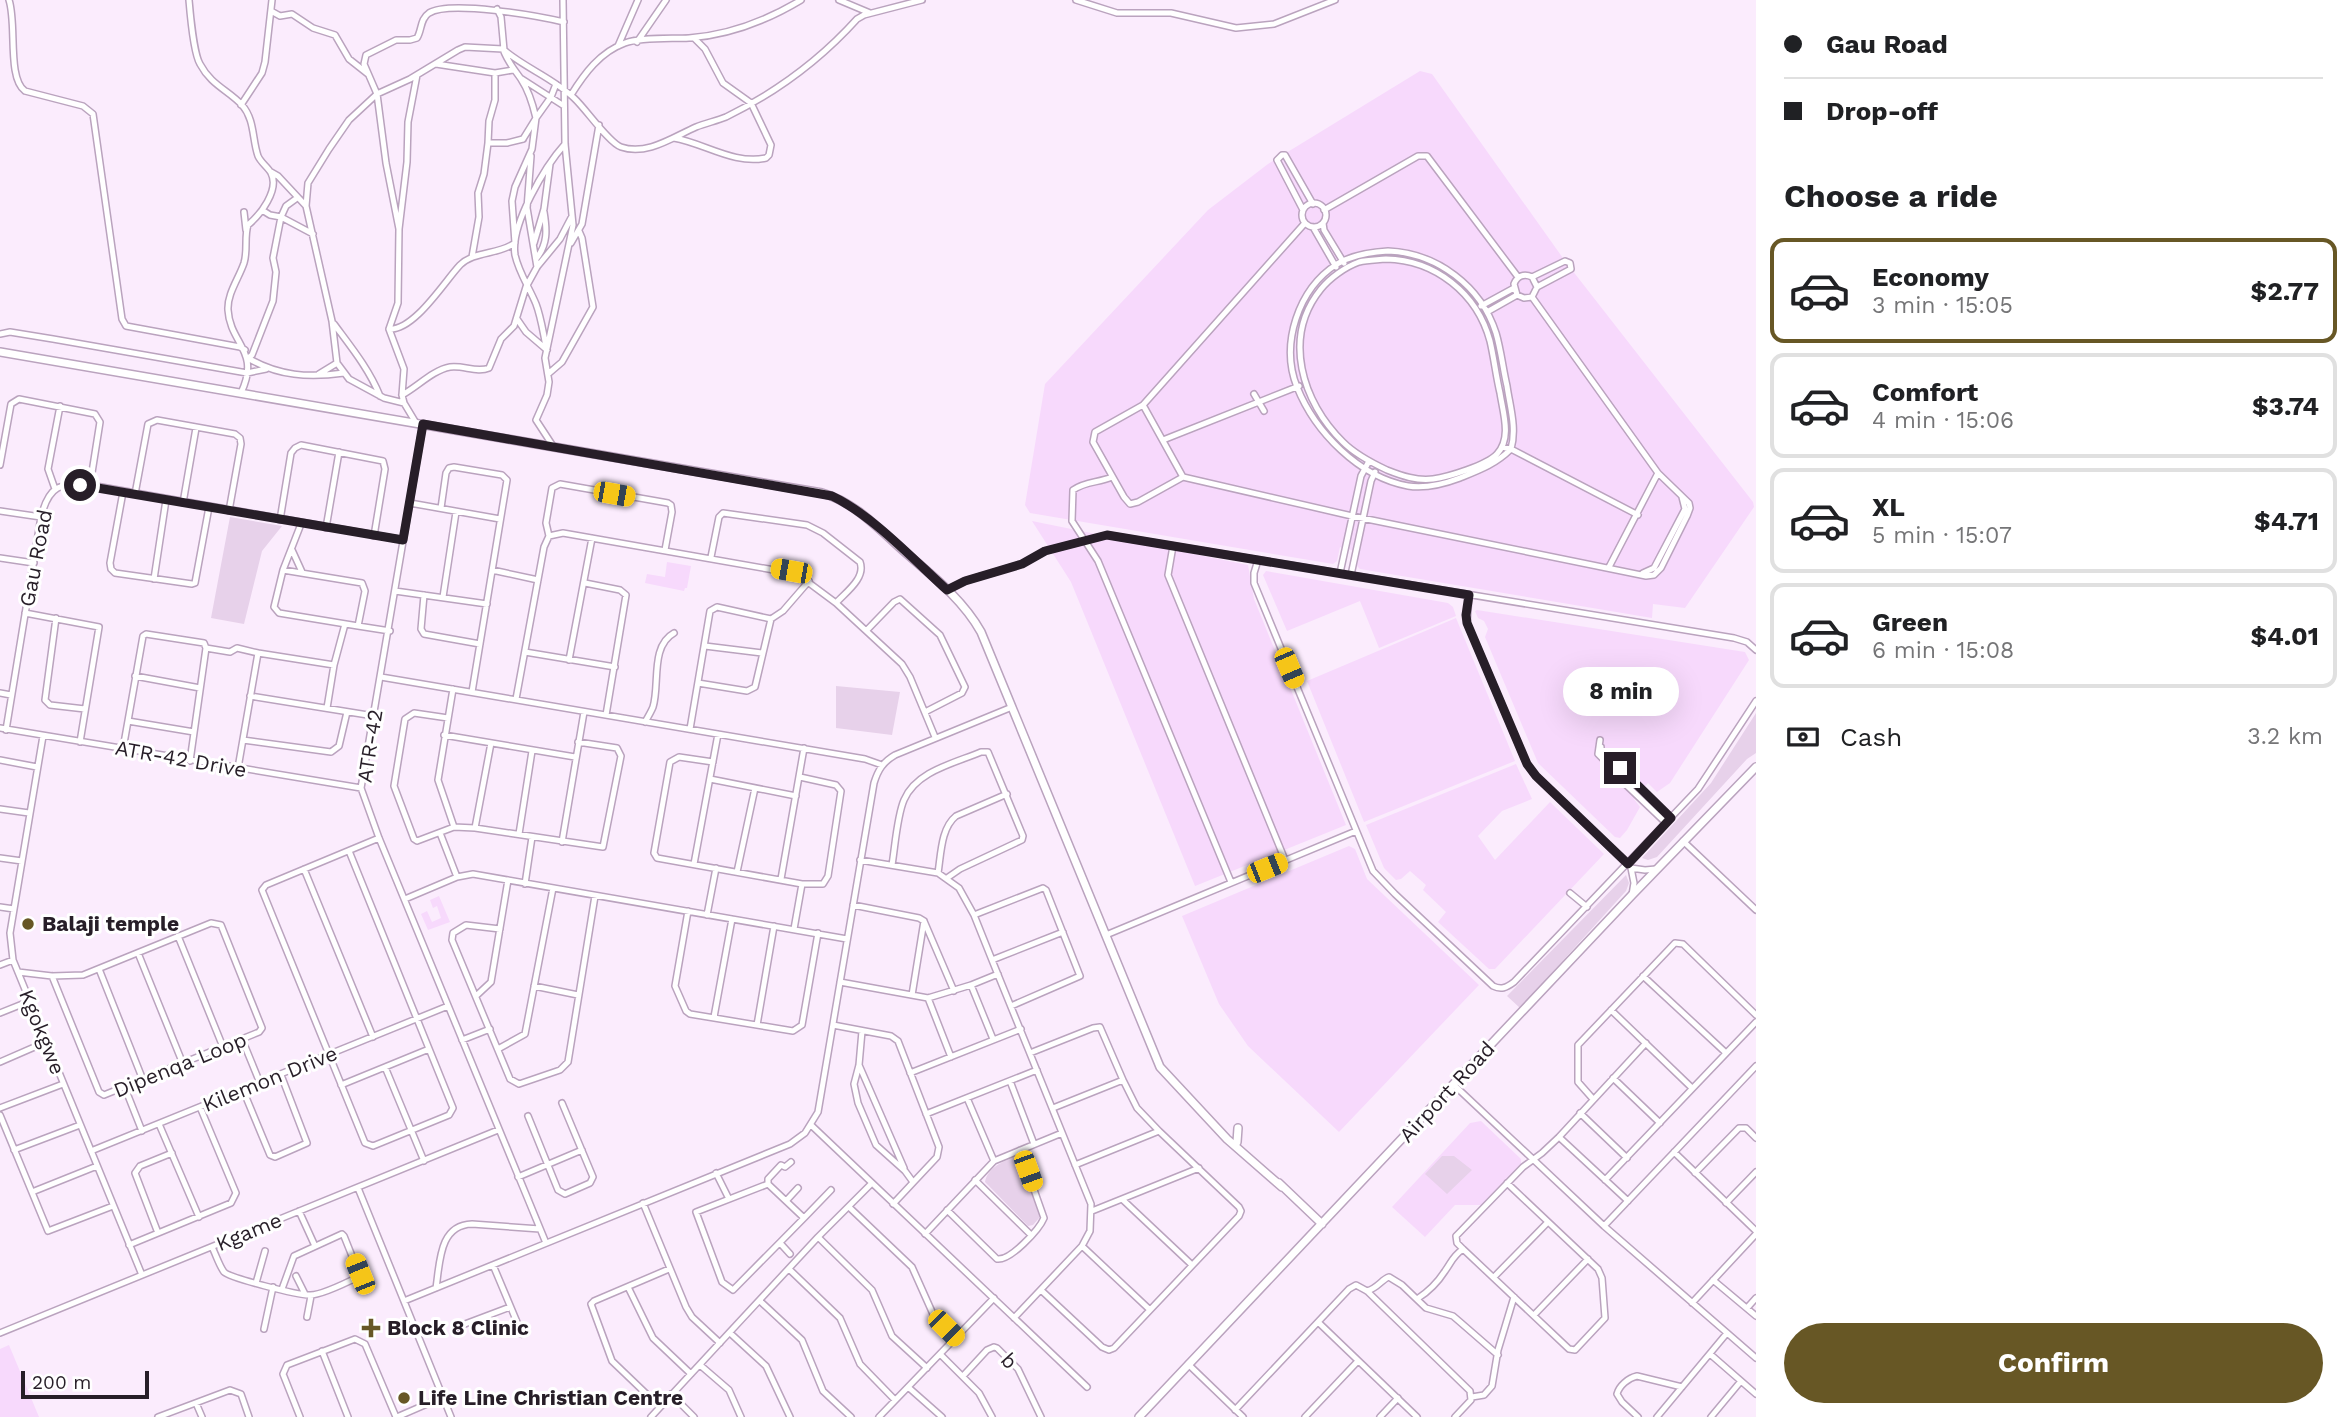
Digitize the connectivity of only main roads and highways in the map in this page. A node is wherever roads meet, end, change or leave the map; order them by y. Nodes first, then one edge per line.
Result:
1 (0, 352) edge
2 (1755, 771) edge
3 (1202, 1112) junction
4 (1225, 1131) junction
5 (1237, 1142) junction
6 (1282, 1187) junction
7 (1322, 1224) junction
8 (1139, 1417) edge

1 - 3 main road
2 - 7 main road, Airport Road
3 - 4 main road
3 - 6 main road
4 - 5 main road
4 - 5 main road
5 - 6 main road
6 - 7 main road
7 - 8 main road, Airport Road

